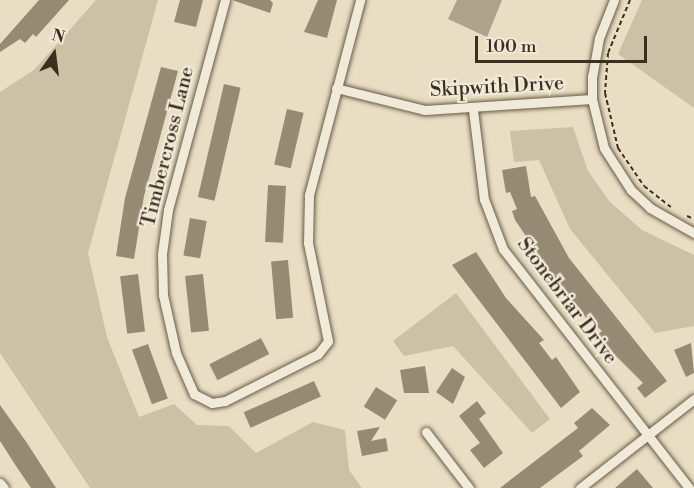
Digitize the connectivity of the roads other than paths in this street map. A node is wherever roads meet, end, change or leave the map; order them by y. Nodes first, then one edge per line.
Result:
1 (225, 0) edge
2 (360, 0) edge
3 (614, 0) edge
4 (336, 88) junction
5 (592, 99) junction
6 (473, 110) junction
7 (694, 233) edge
8 (694, 399) edge
9 (426, 432) dead end
10 (647, 434) junction
11 (0, 483) edge
12 (3, 488) edge
13 (469, 488) edge
14 (580, 488) edge
15 (689, 488) edge

1 - 4 street, Timbercross Lane
2 - 4 street
3 - 5 street
4 - 6 street, Skipwith Drive
5 - 6 street, Skipwith Drive
5 - 7 street
6 - 10 street, Stonebriar Drive
8 - 10 street
9 - 13 street
10 - 14 street
10 - 15 street, Stonebriar Drive
11 - 12 street

